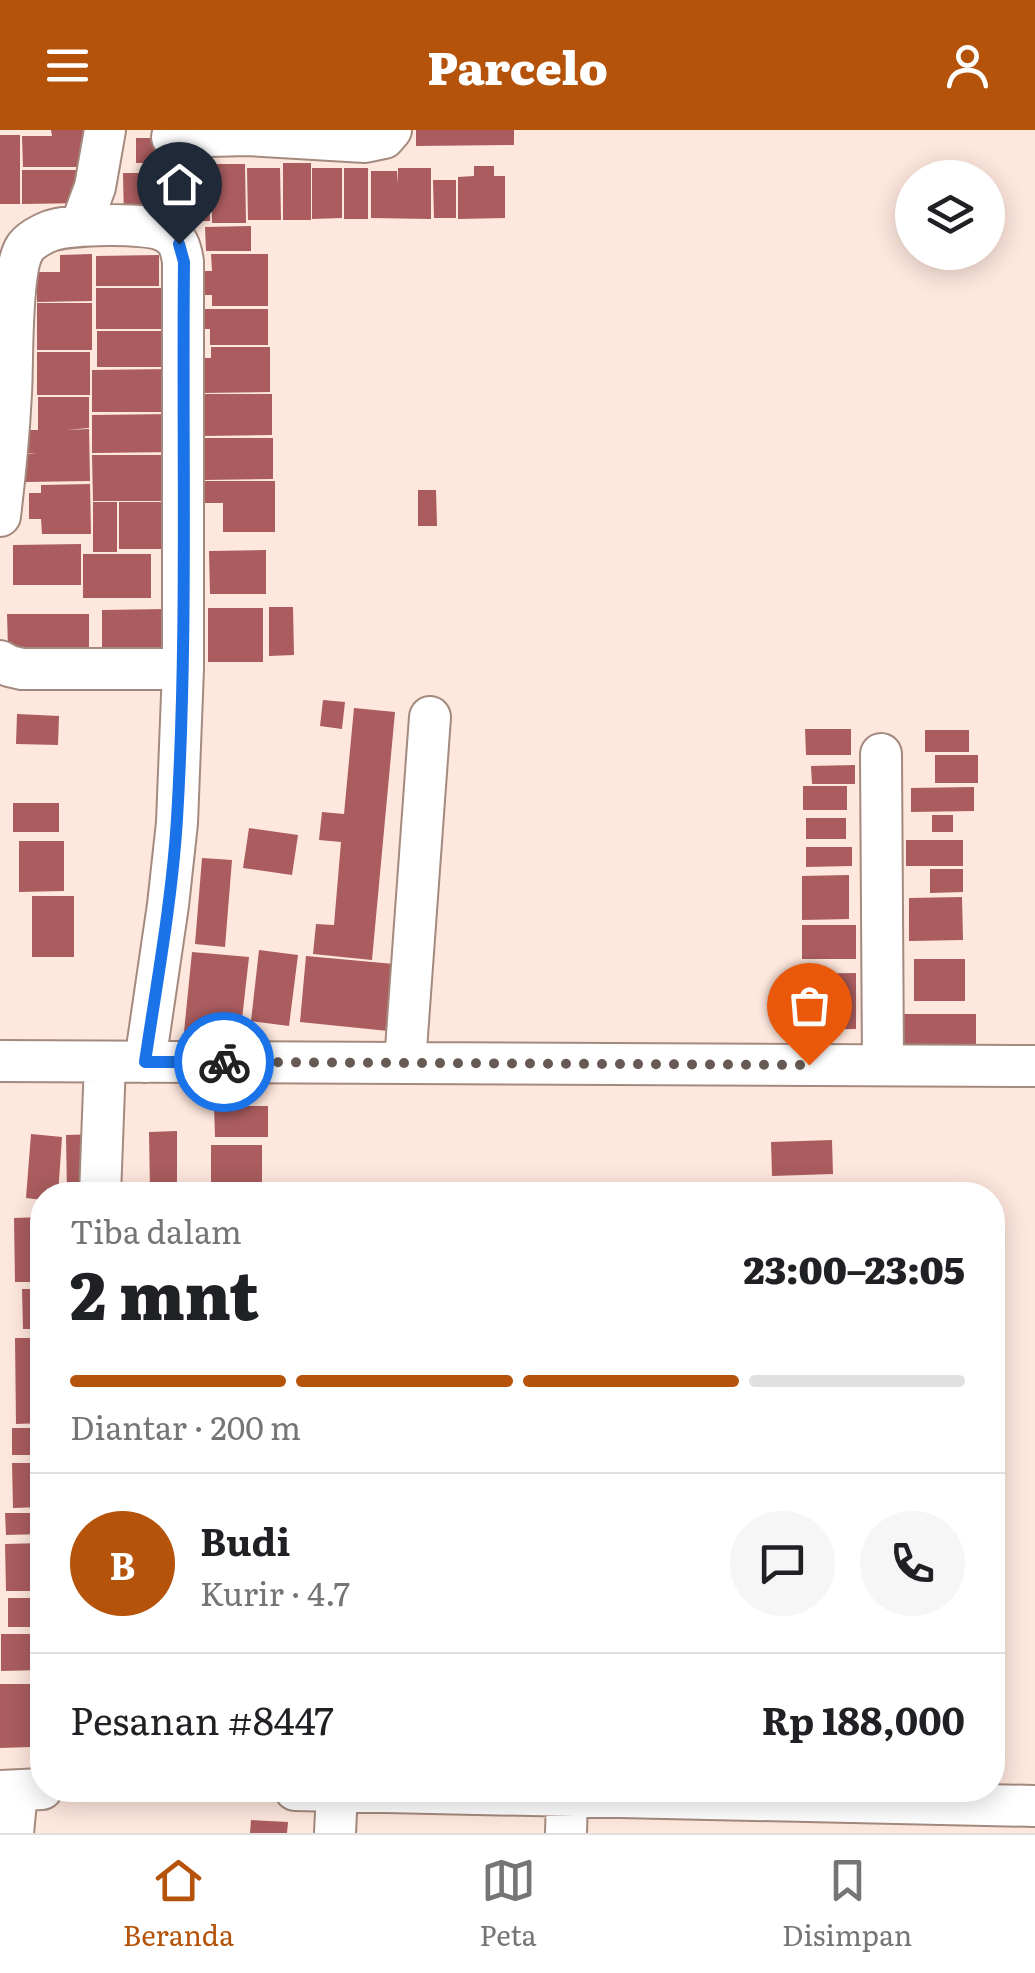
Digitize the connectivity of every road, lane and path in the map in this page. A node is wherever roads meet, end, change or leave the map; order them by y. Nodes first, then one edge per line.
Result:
1 (105, 130) edge
2 (392, 130) edge
3 (247, 133) edge
4 (172, 137) dead end
5 (81, 225) junction
6 (0, 516) edge
7 (0, 661) edge
8 (183, 669) junction
9 (430, 717) dead end
10 (881, 754) dead end
11 (0, 1060) edge
12 (125, 1062) junction
13 (406, 1062) junction
14 (883, 1065) junction
15 (1035, 1066) edge
16 (102, 1182) edge
17 (20, 1790) edge
18 (337, 1802) edge
19 (437, 1802) edge
20 (1035, 1806) edge
21 (566, 1815) edge
22 (13, 1833) edge
23 (335, 1833) edge

1 - 5 street
2 - 3 street
3 - 4 street
5 - 6 street
5 - 8 street
7 - 8 street
8 - 12 street
9 - 13 street
10 - 14 street
11 - 12 street
12 - 13 street
12 - 16 street
13 - 14 street
14 - 15 street
17 - 22 street
18 - 23 street
19 - 21 street
20 - 21 street

